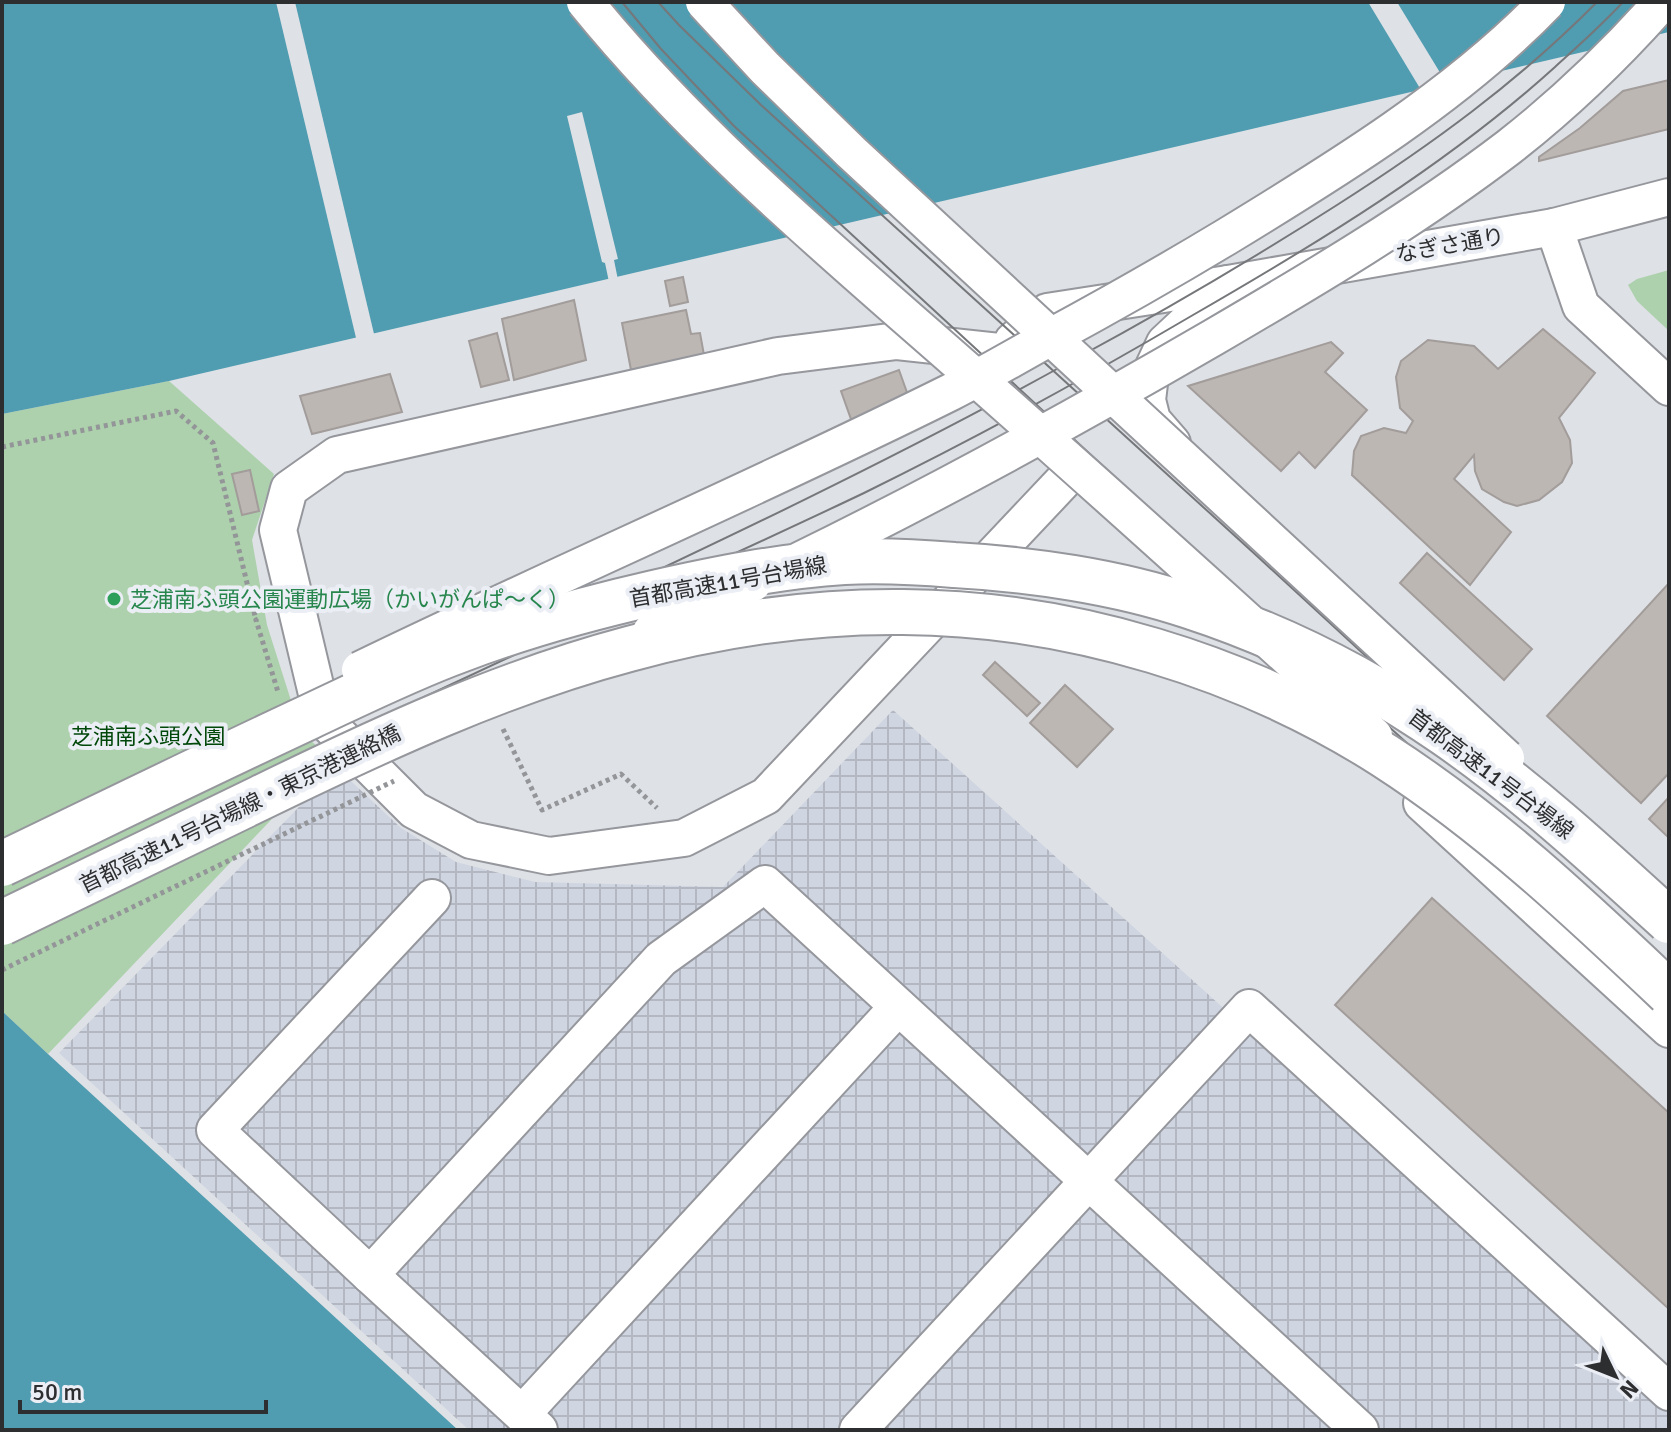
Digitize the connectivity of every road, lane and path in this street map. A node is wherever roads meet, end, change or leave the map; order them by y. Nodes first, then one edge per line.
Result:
1 (585, 2) edge
2 (704, 2) edge
3 (1547, 2) edge
4 (1662, 2) edge
5 (1669, 197) edge
6 (1554, 227) junction
7 (1228, 284) junction
8 (999, 352) junction
9 (1669, 387) edge
10 (2, 447) edge
11 (1067, 477) junction
12 (256, 620) dead end
13 (493, 715) junction
14 (516, 722) dead end
15 (402, 777) dead end
16 (658, 809) dead end
17 (2, 843) edge
18 (2, 864) edge
19 (432, 898) dead end
20 (1669, 905) edge
21 (1669, 921) edge
22 (2, 923) edge
23 (2, 945) edge
24 (2, 970) edge
25 (1669, 993) edge
26 (1669, 1003) edge
27 (898, 1007) junction
28 (1669, 1029) edge
29 (1088, 1182) junction
30 (370, 1275) junction
31 (1669, 1392) edge
32 (531, 1422) edge
33 (858, 1430) edge
34 (1360, 1430) edge

1 - 26 street, bridge
2 - 20 street, bridge
3 - 17 street, bridge
4 - 23 street, bridge
5 - 6 street, なぎさ通り
6 - 7 street, なぎさ通り
6 - 9 street
7 - 8 street, なぎさ通り
7 - 20 street
8 - 11 street
8 - 11 street
10 - 12 path
11 - 28 street
13 - 14 path
13 - 16 path
13 - 22 highway, 首都高速11号台場線・東京港連絡橋, bridge
13 - 25 highway, 首都高速11号台場線, bridge
15 - 24 path, bridge
18 - 21 highway, 首都高速11号台場線, bridge
19 - 30 street
27 - 29 street
27 - 30 street
27 - 32 street
29 - 31 street
29 - 33 street
29 - 34 street
30 - 32 street

